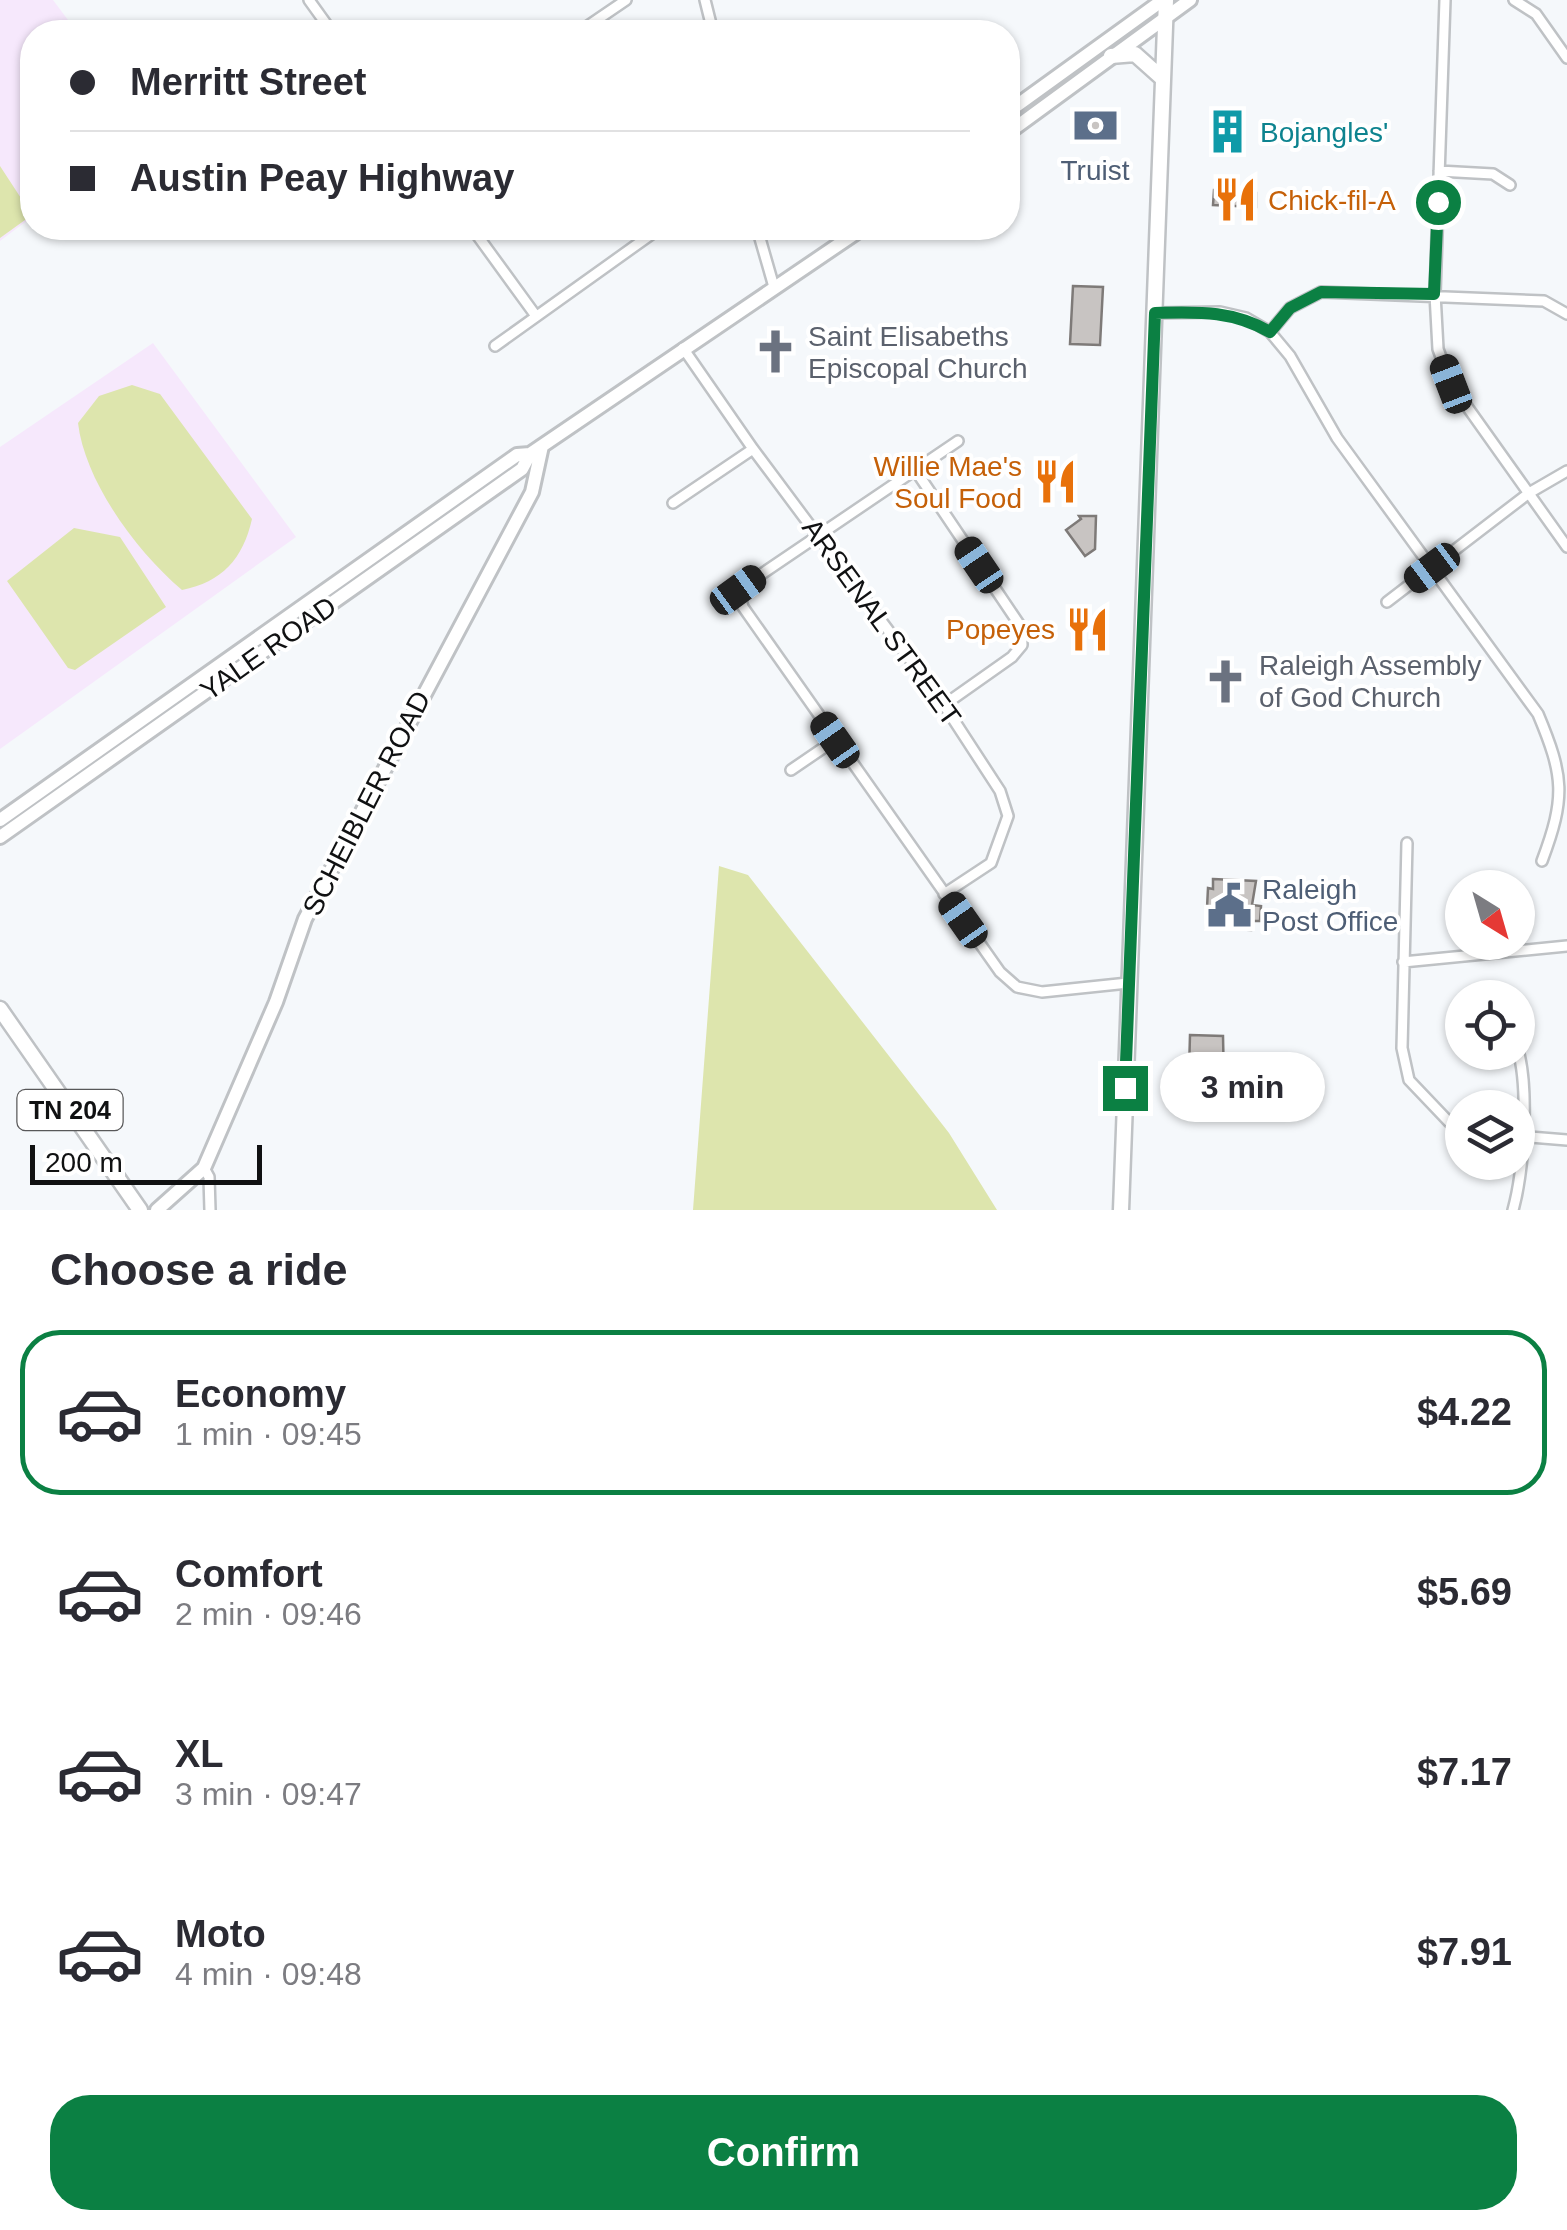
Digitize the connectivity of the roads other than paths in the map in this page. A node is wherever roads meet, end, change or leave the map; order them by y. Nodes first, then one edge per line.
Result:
1 (626, 0) edge
2 (1165, 0) edge
3 (1190, 0) edge
4 (1445, 0) edge
5 (1514, 0) edge
6 (1165, 18) junction
7 (597, 20) edge
8 (1111, 56) junction
9 (1567, 58) edge
10 (1163, 80) junction
11 (1020, 103) edge
12 (1020, 125) edge
13 (1439, 171) junction
14 (1510, 185) dead end
15 (484, 240) edge
16 (643, 240) edge
17 (761, 240) edge
18 (845, 240) edge
19 (774, 287) junction
20 (1434, 294) junction
21 (1155, 313) junction
22 (1567, 314) edge
23 (536, 316) junction
24 (1270, 332) junction
25 (496, 346) dead end
26 (683, 348) junction
27 (958, 442) dead end
28 (753, 449) junction
29 (536, 450) junction
30 (1567, 470) edge
31 (916, 471) junction
32 (1528, 493) junction
33 (673, 503) dead end
34 (818, 533) junction
35 (1567, 546) edge
36 (1432, 568) junction
37 (1387, 602) dead end
38 (944, 706) junction
39 (835, 740) junction
40 (1562, 759) edge
41 (791, 770) dead end
42 (0, 820) edge
43 (0, 836) edge
44 (1406, 844) dead end
45 (1542, 860) dead end
46 (944, 894) junction
47 (1567, 946) edge
48 (1403, 962) junction
49 (1128, 982) junction
50 (0, 1009) edge
51 (1445, 1119) edge
52 (1535, 1137) edge
53 (1567, 1140) edge
54 (204, 1168) junction
55 (1515, 1180) edge
56 (140, 1210) edge
57 (157, 1210) edge
58 (210, 1210) edge
59 (1121, 1210) edge
60 (1513, 1210) edge

1 - 7 street
2 - 6 main road
2 - 11 main road
3 - 6 main road
4 - 13 street
5 - 9 street
6 - 8 main road
6 - 10 main road
8 - 10 main road
8 - 12 main road
10 - 21 main road
13 - 14 street
13 - 20 street
15 - 23 street
16 - 23 street
17 - 19 street
18 - 19 main road, YALE ROAD
19 - 26 main road, YALE ROAD
20 - 22 street
20 - 24 street
20 - 32 street
21 - 24 street
21 - 49 main road
23 - 25 street
24 - 36 street
26 - 28 street, ARSENAL STREET
26 - 29 main road, YALE ROAD
27 - 31 street
28 - 33 street
28 - 34 street, ARSENAL STREET
29 - 42 main road, YALE ROAD
29 - 43 main road, YALE ROAD
29 - 54 main road, SCHEIBLER ROAD
30 - 32 street
31 - 34 street
31 - 38 street
32 - 35 street
32 - 36 street
34 - 38 street, ARSENAL STREET
34 - 39 street
36 - 37 street
36 - 40 street
38 - 46 street, ARSENAL STREET
39 - 41 street
39 - 46 street
40 - 45 street
44 - 48 street
46 - 49 street
47 - 48 street
48 - 51 street
49 - 59 main road
50 - 56 main road, TN 204
52 - 53 street
54 - 57 main road, SCHEIBLER ROAD
54 - 58 street
55 - 60 street

